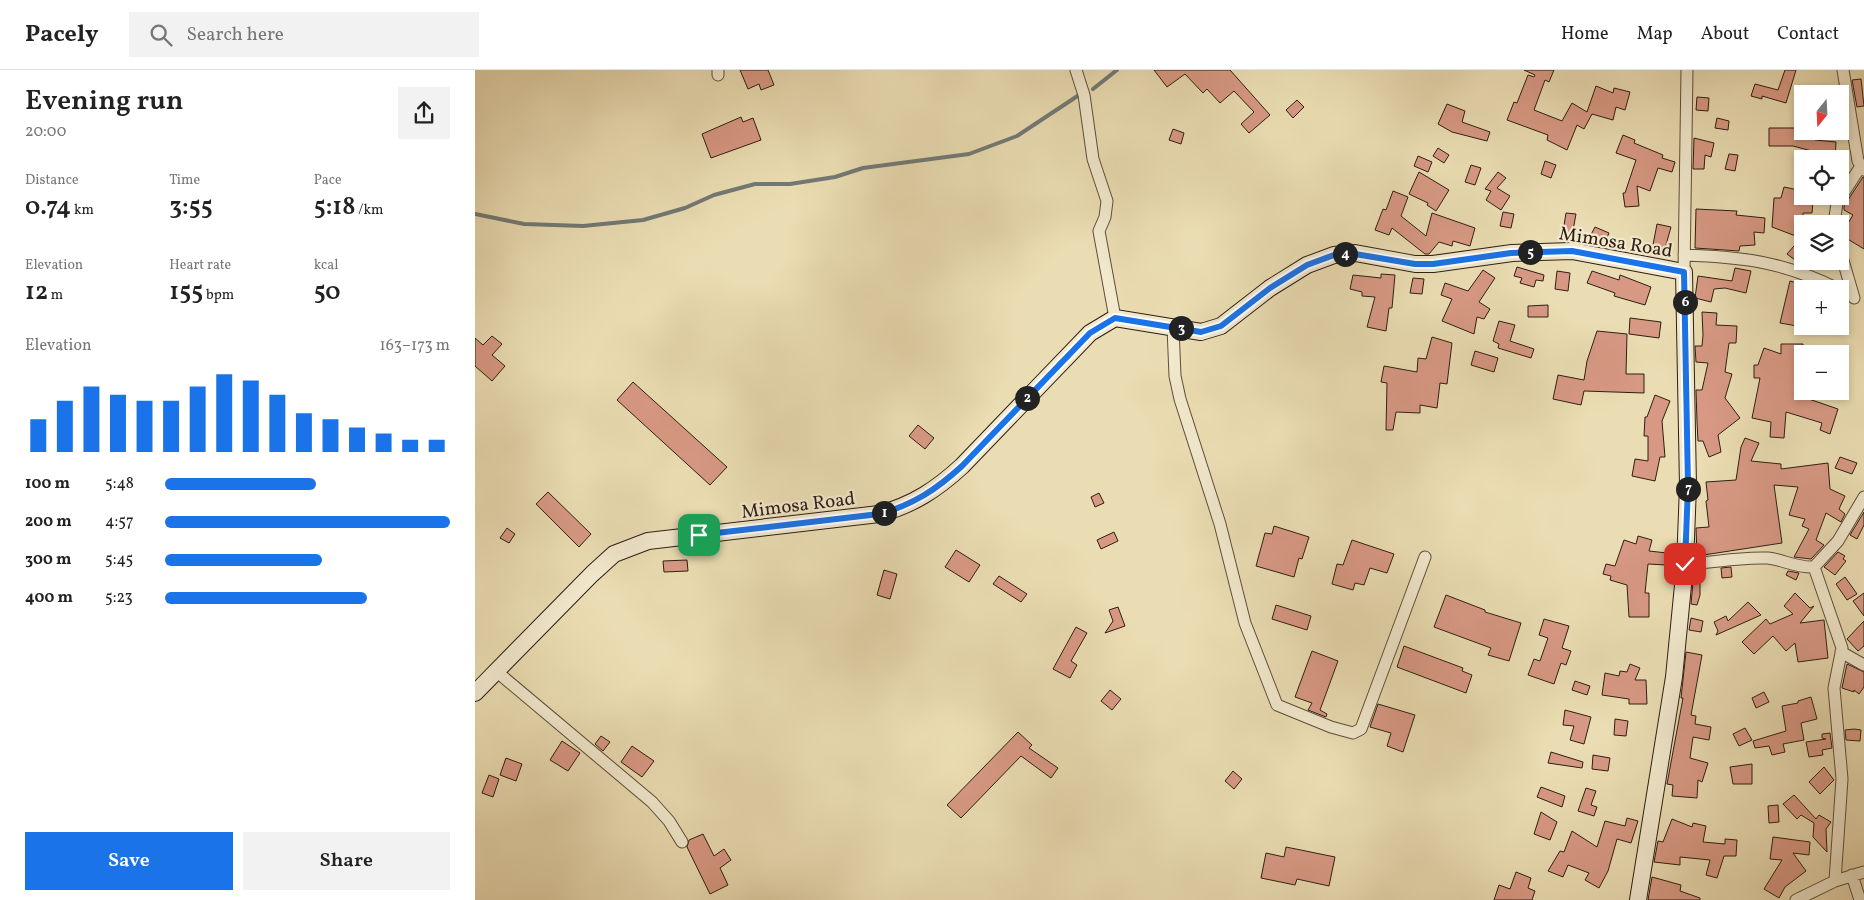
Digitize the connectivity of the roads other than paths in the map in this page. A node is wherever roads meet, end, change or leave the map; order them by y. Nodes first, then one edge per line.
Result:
1 (1076, 70) edge
2 (1687, 70) edge
3 (1843, 70) edge
4 (1862, 168) edge
5 (1835, 215) edge
6 (1684, 256) junction
7 (1847, 270) edge
8 (1684, 272) junction
9 (1819, 280) edge
10 (1859, 301) edge
11 (1115, 318) junction
12 (1173, 327) junction
13 (1864, 497) edge
14 (1425, 557) dead end
15 (1685, 564) junction
16 (1814, 567) junction
17 (1841, 652) junction
18 (1864, 665) edge
19 (496, 671) junction
20 (475, 693) edge
21 (682, 842) dead end
22 (1864, 872) edge
23 (1852, 875) junction
24 (1835, 881) junction
25 (1638, 900) edge
26 (1796, 900) edge
27 (1860, 900) edge

1 - 11 street
2 - 6 street
3 - 4 street
4 - 5 street
6 - 8 street
6 - 9 street
7 - 10 street
8 - 12 street, Mimosa Road
8 - 15 street
11 - 12 street, Mimosa Road
11 - 19 street, Mimosa Road
12 - 14 street
13 - 16 street
15 - 16 street
15 - 25 street
16 - 17 street
17 - 18 street
17 - 24 street
19 - 20 street, Mimosa Road
19 - 21 street
22 - 23 street
23 - 24 street
23 - 27 street
24 - 26 street

